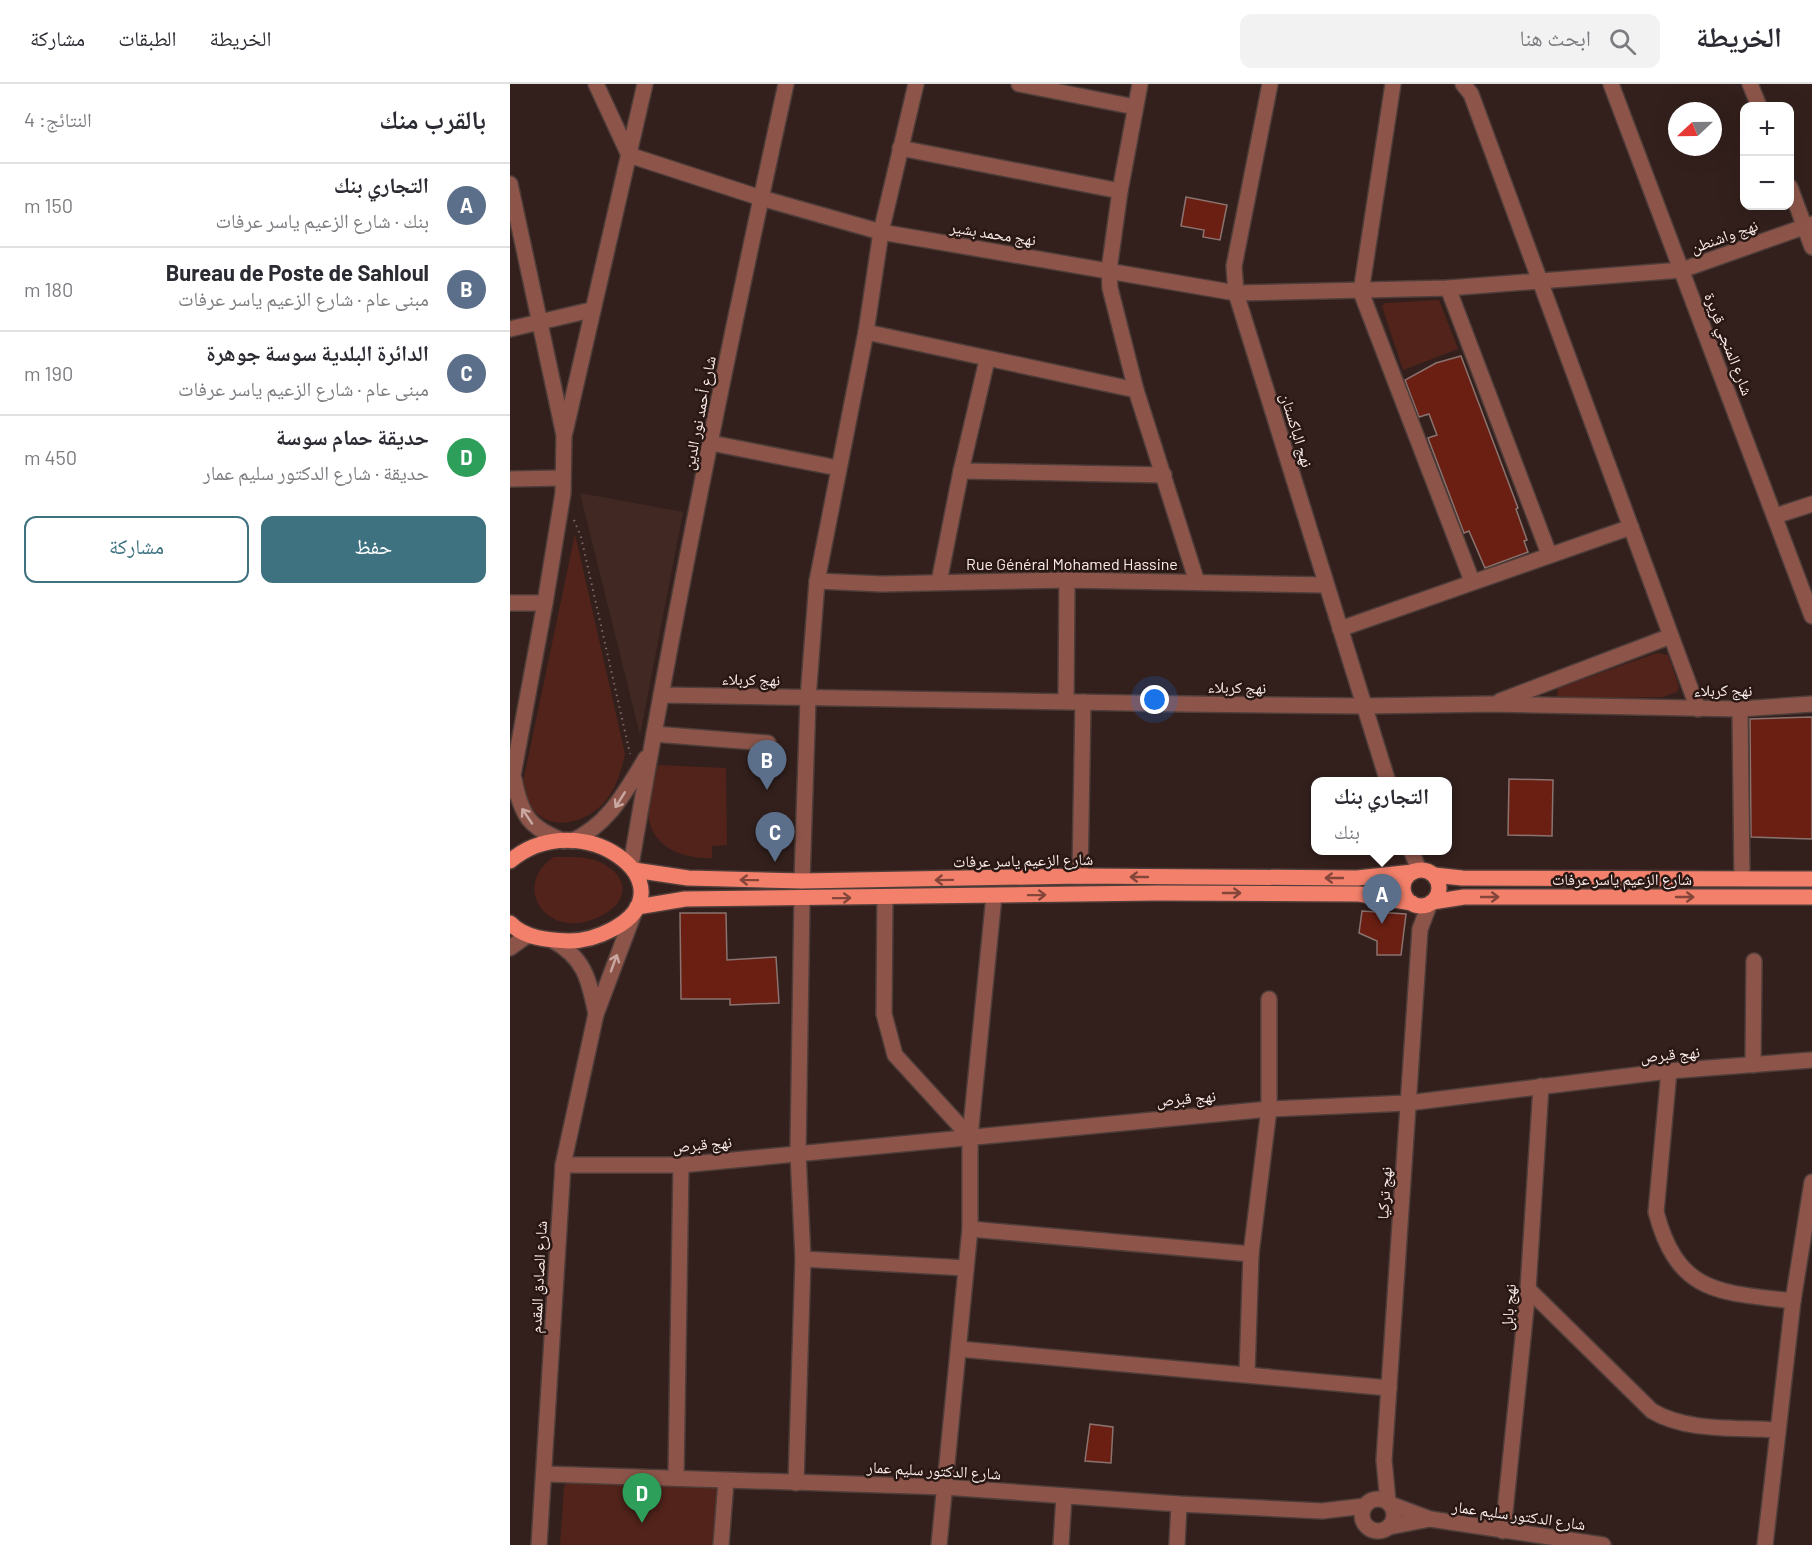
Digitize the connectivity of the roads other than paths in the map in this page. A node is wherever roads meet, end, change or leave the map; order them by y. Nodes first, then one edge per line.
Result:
1 (596, 84) edge
2 (645, 84) edge
3 (786, 84) edge
4 (916, 84) edge
5 (1019, 84) edge
6 (1140, 84) edge
7 (1270, 84) edge
8 (1393, 84) edge
9 (1463, 84) edge
10 (1611, 84) edge
11 (1750, 84) edge
12 (1757, 102) edge
13 (1135, 107) junction
14 (900, 148) junction
15 (629, 155) junction
16 (510, 184) edge
17 (1120, 191) junction
18 (1794, 195) edge
19 (761, 198) junction
20 (1808, 225) edge
21 (881, 232) junction
22 (1812, 247) edge
23 (1109, 270) junction
24 (1682, 270) junction
25 (1540, 282) junction
26 (1448, 288) junction
27 (1361, 292) junction
28 (1236, 293) junction
29 (591, 310) junction
30 (538, 323) junction
31 (510, 329) edge
32 (866, 333) junction
33 (987, 360) junction
34 (1136, 390) junction
35 (564, 435) junction
36 (711, 443) junction
37 (838, 468) junction
38 (961, 471) junction
39 (1164, 475) junction
40 (562, 478) junction
41 (510, 479) edge
42 (1812, 504) edge
43 (1775, 516) junction
44 (1631, 527) junction
45 (1550, 554) junction
46 (1067, 580) junction
47 (817, 581) junction
48 (1472, 581) junction
49 (939, 582) junction
50 (1197, 582) junction
51 (1326, 585) junction
52 (510, 603) edge
53 (545, 603) junction
54 (1812, 616) edge
55 (1340, 629) junction
56 (1671, 636) junction
57 (661, 695) junction
58 (808, 698) junction
59 (1066, 701) junction
60 (1083, 702) junction
61 (1493, 704) junction
62 (1812, 704) edge
63 (1364, 706) junction
64 (1698, 709) junction
65 (1740, 709) junction
66 (517, 722) edge
67 (654, 734) junction
68 (768, 743) dead end
69 (650, 750) junction
70 (513, 773) junction
71 (1386, 777) edge
72 (510, 791) edge
73 (568, 841) junction
74 (1412, 855) edge
75 (510, 861) edge
76 (633, 868) junction
77 (1416, 871) junction
78 (1434, 875) junction
79 (1080, 876) junction
80 (1742, 878) junction
81 (1812, 879) edge
82 (802, 881) junction
83 (994, 896) junction
84 (885, 897) junction
85 (1812, 897) edge
86 (802, 898) junction
87 (1422, 903) junction
88 (636, 910) junction
89 (510, 923) edge
90 (528, 935) junction
91 (552, 940) junction
92 (510, 948) edge
93 (1754, 961) dead end
94 (1269, 999) dead end
95 (596, 1014) junction
96 (1812, 1060) edge
97 (1753, 1065) junction
98 (1670, 1071) junction
99 (1541, 1086) junction
100 (1408, 1103) junction
101 (1269, 1108) junction
102 (970, 1137) junction
103 (798, 1153) junction
104 (563, 1165) junction
105 (681, 1165) junction
106 (1812, 1182) edge
107 (970, 1229) junction
108 (1251, 1254) junction
109 (803, 1259) junction
110 (966, 1268) junction
111 (1528, 1289) junction
112 (1793, 1301) junction
113 (959, 1349) junction
114 (1247, 1374) junction
115 (1389, 1388) junction
116 (1777, 1430) junction
117 (1384, 1460) junction
118 (545, 1474) junction
119 (676, 1478) junction
120 (726, 1481) junction
121 (796, 1484) junction
122 (944, 1487) junction
123 (1064, 1496) junction
124 (1389, 1503) junction
125 (1179, 1504) junction
126 (1368, 1504) junction
127 (1322, 1511) junction
128 (1430, 1520) junction
129 (1367, 1525) junction
130 (1389, 1527) junction
131 (1503, 1531) junction
132 (539, 1545) edge
133 (721, 1545) edge
134 (939, 1545) edge
135 (1061, 1545) edge
136 (1177, 1545) edge
137 (1370, 1545) edge
138 (1383, 1545) edge
139 (1603, 1545) edge
140 (1765, 1545) edge

1 - 15 street
2 - 15 street
3 - 19 street, شارع أحمد نور الدين
4 - 14 street
5 - 13 street
6 - 13 street
7 - 28 street, نهج الباكستان
8 - 27 street
9 - 25 street
10 - 24 street, شارع المنجي قريرة
11 - 12 street
13 - 17 street
14 - 17 street
14 - 21 street
15 - 19 street, نهج محمد بشير
15 - 29 street
16 - 30 street
17 - 23 street
18 - 20 street
19 - 21 street, نهج محمد بشير
19 - 36 street, شارع أحمد نور الدين
20 - 22 street
20 - 24 street, نهج واشنطن
21 - 23 street, نهج محمد بشير
21 - 32 street
23 - 28 street, نهج محمد بشير
23 - 34 street
24 - 25 street, نهج واشنطن
24 - 43 street, شارع المنجي قريرة
25 - 26 street, نهج محمد بشير
25 - 44 street
26 - 27 street, نهج محمد بشير
26 - 45 street
27 - 28 street, نهج محمد بشير
27 - 48 street
28 - 51 street, نهج الباكستان
29 - 30 street
29 - 35 street
30 - 31 street
30 - 35 street
32 - 33 street
32 - 37 street
33 - 34 street
33 - 38 street
34 - 39 street
35 - 40 street
36 - 37 street
36 - 57 street, شارع أحمد نور الدين
37 - 47 street
38 - 39 street
38 - 49 street
39 - 50 street
40 - 41 street
40 - 53 street
42 - 43 street
43 - 54 street, شارع المنجي قريرة
44 - 45 street
44 - 56 street
45 - 48 street
46 - 49 street, Rue Général Mohamed Hassine
46 - 50 street, Rue Général Mohamed Hassine
46 - 59 street
47 - 49 street, Rue Général Mohamed Hassine
47 - 58 street
48 - 55 street
50 - 51 street, Rue Général Mohamed Hassine
51 - 55 street, نهج الباكستان
52 - 53 street
53 - 66 street
55 - 63 street, نهج الباكستان
56 - 61 street
56 - 64 street
57 - 58 street, نهج كربلاء
57 - 67 street, شارع أحمد نور الدين
58 - 59 street, نهج كربلاء
58 - 82 street
59 - 60 street, نهج كربلاء
60 - 63 street, نهج كربلاء
60 - 79 street
61 - 63 street, نهج كربلاء
61 - 64 street, نهج كربلاء
62 - 65 street, نهج كربلاء
63 - 71 street, نهج الباكستان
64 - 65 street, نهج كربلاء
65 - 80 street
66 - 70 street
67 - 68 street
67 - 69 street, شارع أحمد نور الدين
69 -> 73 street, شارع أحمد نور الدين
69 - 76 street, شارع أحمد نور الدين
70 - 72 street
73 -> 70 street
73 - 75 main road
73 - 76 main road
74 - 77 street
82 -> 76 main road, شارع الزعيم ياسر عرفات
76 - 88 main road
77 - 78 main road
77 -> 79 main road, شارع الزعيم ياسر عرفات
77 - 87 main road
78 - 80 main road, شارع الزعيم ياسر عرفات
78 - 87 main road
79 -> 82 main road, شارع الزعيم ياسر عرفات
80 - 81 main road, شارع الزعيم ياسر عرفات
83 - 84 main road, شارع الزعيم ياسر عرفات
83 -> 87 main road, شارع الزعيم ياسر عرفات
83 - 102 street
86 -> 84 main road, شارع الزعيم ياسر عرفات
84 - 102 street
87 -> 85 main road, شارع الزعيم ياسر عرفات
86 - 88 main road, شارع الزعيم ياسر عرفات
86 - 103 street
87 - 100 street, نهج تركيا
88 - 91 main road
95 -> 88 street, شارع الصادق المقدم
89 - 90 main road
90 - 91 main road
90 - 92 street
91 - 95 street, شارع الصادق المقدم
93 - 97 street
94 - 101 street
95 - 104 street, شارع الصادق المقدم
96 - 97 street, نهج قبرص
97 - 98 street, نهج قبرص
98 - 99 street, نهج قبرص
98 - 112 street
99 - 100 street, نهج قبرص
99 - 111 street, نهج بابل
100 - 101 street, نهج قبرص
100 - 115 street, نهج تركيا
101 - 102 street, نهج قبرص
101 - 108 street
102 - 103 street, نهج قبرص
102 - 107 street
103 - 105 street, نهج قبرص
103 - 109 street
104 - 105 street, نهج قبرص
104 - 118 street, شارع الصادق المقدم
105 - 119 street
106 - 112 street
107 - 108 street
107 - 110 street
108 - 114 street
109 - 110 street
109 - 121 street
110 - 113 street
111 - 116 street
111 - 131 street, نهج بابل
112 - 116 street
113 - 114 street
113 - 122 street
114 - 115 street
115 - 117 street, نهج تركيا
116 - 140 street
117 - 124 street, نهج تركيا
117 - 126 street, نهج تركيا
118 - 119 street, شارع الدكتور سليم عمار
118 - 132 street, شارع الصادق المقدم
119 - 120 street, شارع الدكتور سليم عمار
120 - 121 street, شارع الدكتور سليم عمار
120 - 133 street
121 - 122 street, شارع الدكتور سليم عمار
122 - 123 street, شارع الدكتور سليم عمار
122 - 134 street
123 - 125 street, شارع الدكتور سليم عمار
123 - 135 street
124 - 126 street
124 - 128 street
124 - 130 street
125 - 127 street, شارع الدكتور سليم عمار
125 - 136 street
126 - 127 street
126 - 129 street
127 - 129 street
128 - 130 street
128 - 131 street, شارع الدكتور سليم عمار
129 - 130 street
129 - 137 street
130 - 138 street
131 - 139 street, شارع الدكتور سليم عمار

